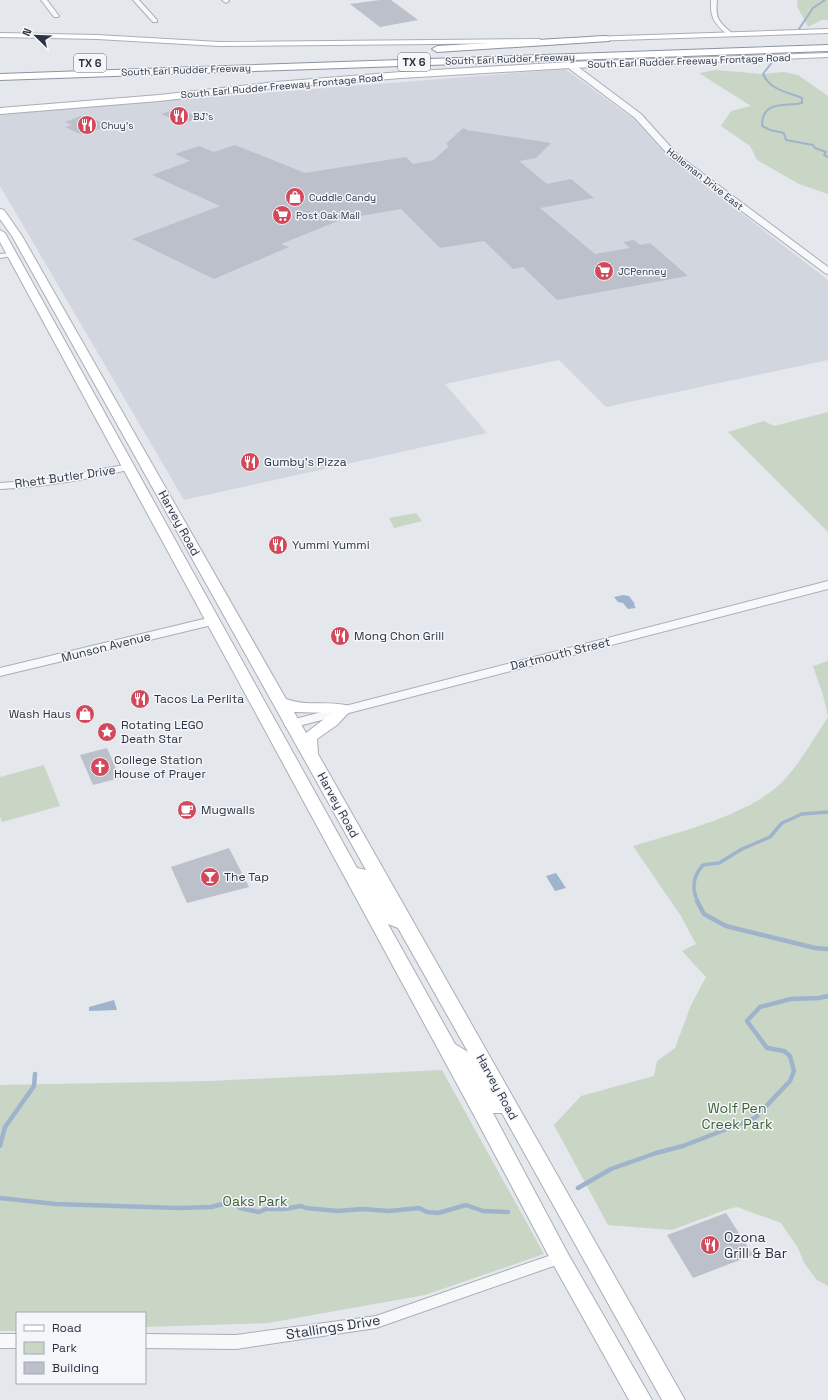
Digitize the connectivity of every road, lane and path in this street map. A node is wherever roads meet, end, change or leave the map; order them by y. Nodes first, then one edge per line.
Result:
1 (44, 0) edge
2 (136, 0) edge
3 (714, 0) edge
4 (56, 16) dead end
5 (154, 21) dead end
6 (828, 32) edge
7 (0, 35) edge
8 (731, 35) junction
9 (605, 39) junction
10 (828, 39) edge
11 (828, 48) edge
12 (828, 54) edge
13 (755, 58) joint
14 (171, 60) dead end
15 (570, 65) junction
16 (0, 67) edge
17 (475, 70) junction
18 (131, 72) junction
19 (0, 77) edge
20 (0, 111) edge
21 (0, 212) edge
22 (0, 233) edge
23 (11, 255) junction
24 (0, 256) edge
25 (34, 267) junction
26 (828, 271) edge
27 (71, 333) junction
28 (56, 337) junction
29 (92, 400) junction
30 (122, 423) junction
31 (129, 467) junction
32 (0, 486) edge
33 (161, 490) junction
34 (828, 585) edge
35 (218, 593) junction
36 (212, 621) junction
37 (249, 648) junction
38 (0, 672) edge
39 (255, 698) junction
40 (279, 702) junction
41 (344, 709) junction
42 (291, 724) junction
43 (310, 754) junction
44 (287, 758) junction
45 (352, 875) junction
46 (406, 924) junction
47 (447, 1048) junction
48 (506, 1105) junction
49 (560, 1258) junction
50 (0, 1341) edge
51 (16, 1341) edge
52 (146, 1341) edge
53 (641, 1400) edge
54 (674, 1400) edge

1 - 4 street
2 - 5 street
3 - 8 street
6 - 8 main road
7 - 9 main road
8 - 9 main road
9 - 10 highway, South Earl Rudder Freeway / TX 6
11 - 18 highway, South Earl Rudder Freeway / TX 6
12 - 13 highway
13 - 15 main road, South Earl Rudder Freeway Frontage Road
14 - 16 highway, South Earl Rudder Freeway / TX 6
15 - 17 main road, South Earl Rudder Freeway Frontage Road
15 - 26 street, Holleman Drive East
17 - 18 highway
17 - 20 main road, South Earl Rudder Freeway Frontage Road
18 - 19 highway, South Earl Rudder Freeway / TX 6
21 - 25 main road, Harvey Road
22 - 23 main road, Harvey Road
23 - 24 street
23 - 25 main road
23 - 28 main road, Harvey Road
25 - 27 main road, Harvey Road
27 - 28 main road
27 - 30 main road, Harvey Road
28 - 29 main road, Harvey Road
29 - 30 main road
29 - 31 main road, Harvey Road
30 - 33 main road, Harvey Road
31 - 32 street, Rhett Butler Drive
31 - 33 main road
31 - 36 main road, Harvey Road
33 - 35 main road, Harvey Road
34 - 41 street, Dartmouth Street
35 - 36 main road
35 - 37 main road, Harvey Road
36 - 37 main road
36 - 38 street, Munson Avenue
36 - 39 main road, Harvey Road
37 - 40 main road, Harvey Road
39 - 42 main road
39 - 44 main road, Harvey Road
40 - 41 main road
40 - 42 main road, Harvey Road
41 - 42 street, Dartmouth Street
41 - 43 main road
42 - 43 main road, Harvey Road
42 - 44 main road
43 - 46 main road, Harvey Road
44 - 45 main road, Harvey Road
45 - 46 main road
45 - 47 main road, Harvey Road
46 - 48 main road, Harvey Road
47 - 48 main road
47 - 49 main road, Harvey Road
48 - 54 main road, Harvey Road
49 - 52 street, Stallings Drive
49 - 53 main road, Harvey Road
50 - 51 street

